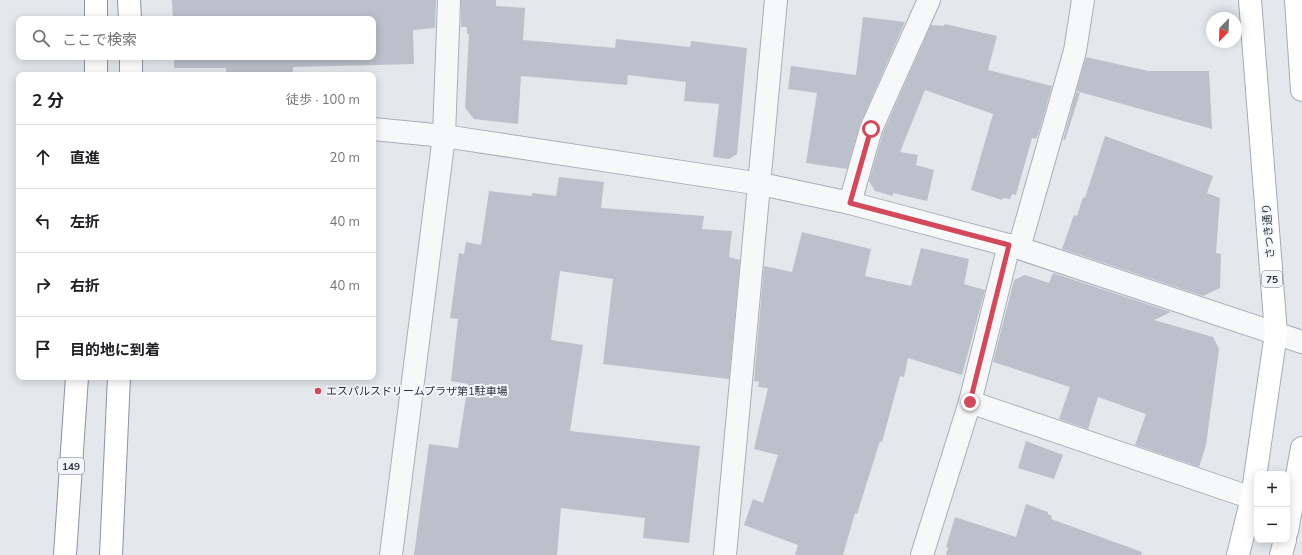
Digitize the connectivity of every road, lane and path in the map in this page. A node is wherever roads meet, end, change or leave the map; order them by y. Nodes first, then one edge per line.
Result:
1 (96, 0) edge
2 (129, 0) edge
3 (449, 0) edge
4 (776, 0) edge
5 (929, 0) edge
6 (1084, 0) edge
7 (1250, 0) edge
8 (1296, 0) edge
9 (96, 16) edge
10 (130, 16) edge
11 (96, 60) edge
12 (131, 60) edge
13 (96, 72) edge
14 (131, 72) edge
15 (1302, 90) edge
16 (376, 129) edge
17 (444, 136) junction
18 (761, 184) junction
19 (850, 203) junction
20 (1014, 247) junction
21 (1276, 333) junction
22 (1302, 342) edge
23 (77, 380) edge
24 (119, 380) edge
25 (970, 402) junction
26 (1302, 448) edge
27 (1252, 498) junction
28 (1293, 523) edge
29 (1284, 543) edge
30 (65, 555) edge
31 (111, 555) edge
32 (391, 555) edge
33 (725, 555) edge
34 (922, 555) edge
35 (1238, 555) edge
36 (1281, 555) edge

1 - 9 main road
2 - 10 main road
3 - 17 street
4 - 18 street
5 - 19 street
6 - 20 street
7 - 21 main road, さつき通り / 75
8 - 15 main road
11 - 13 main road
12 - 14 main road
16 - 17 street
17 - 18 street
17 - 32 street
18 - 19 street
18 - 33 street
19 - 20 street
20 - 21 street
20 - 25 street
21 - 22 street
21 - 27 main road, さつき通り / 75
23 - 30 main road, 149
24 - 31 main road
25 - 27 street
25 - 34 street
26 - 28 main road
27 - 35 main road, さつき通り / 75
29 - 36 main road

